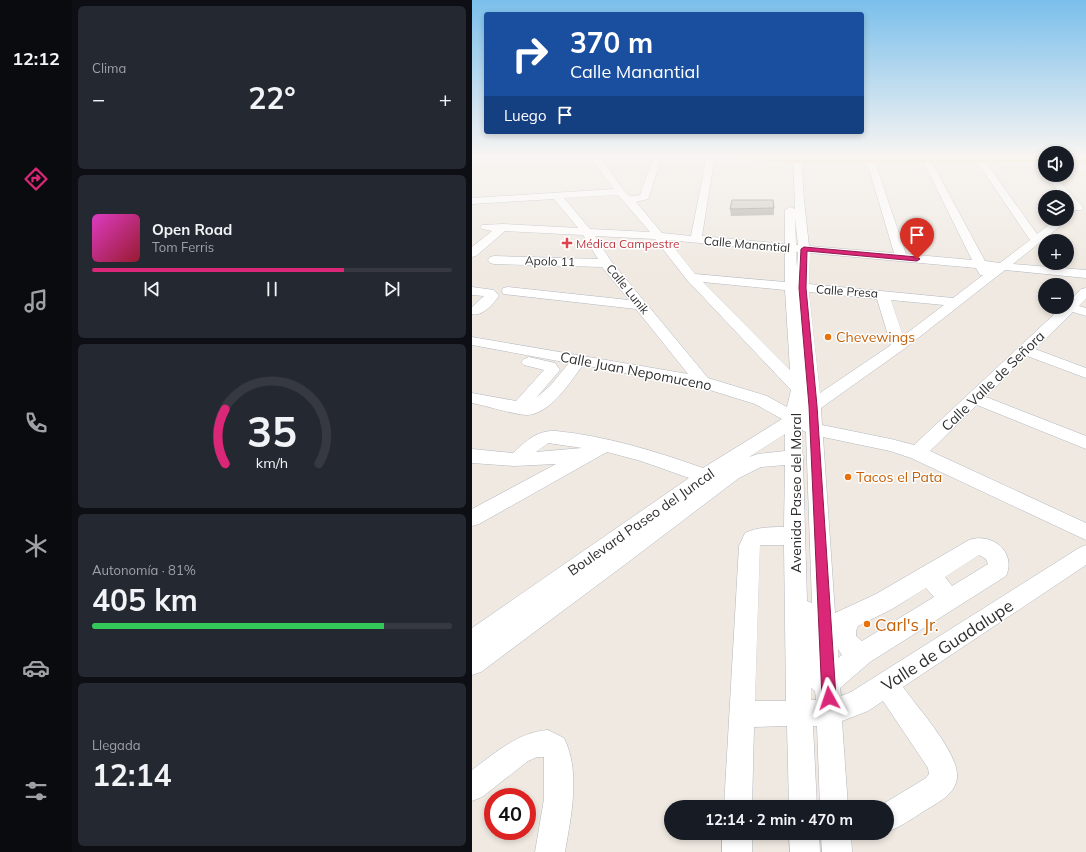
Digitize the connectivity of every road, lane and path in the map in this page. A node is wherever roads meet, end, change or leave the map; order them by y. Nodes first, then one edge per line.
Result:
1 (556, 195) junction
2 (623, 195) junction
3 (704, 195) edge
4 (789, 195) edge
5 (798, 195) edge
6 (881, 195) edge
7 (944, 195) edge
8 (1004, 195) edge
9 (644, 196) joint
10 (1074, 198) edge
11 (472, 201) edge
12 (637, 209) junction
13 (1074, 211) edge
14 (1055, 226) edge
15 (486, 227) dead end
16 (503, 228) junction
17 (586, 231) junction
18 (658, 236) junction
19 (696, 239) junction
20 (1036, 241) junction
21 (798, 249) junction
22 (472, 253) edge
23 (901, 258) junction
24 (494, 260) dead end
25 (606, 263) junction
26 (980, 266) junction
27 (1002, 267) junction
28 (1086, 274) edge
29 (691, 277) junction
30 (988, 278) junction
31 (796, 287) junction
32 (472, 290) edge
33 (508, 291) dead end
34 (1086, 292) edge
35 (882, 294) junction
36 (955, 302) junction
37 (1074, 303) edge
38 (640, 305) junction
39 (1074, 308) edge
40 (476, 312) dead end
41 (1086, 312) edge
42 (1063, 314) edge
43 (472, 341) edge
44 (899, 346) junction
45 (1024, 350) junction
46 (472, 351) edge
47 (579, 360) junction
48 (1086, 373) edge
49 (702, 382) junction
50 (799, 389) junction
51 (472, 398) edge
52 (974, 398) junction
53 (813, 406) junction
54 (520, 407) junction
55 (793, 419) junction
56 (814, 429) junction
57 (1086, 442) edge
58 (599, 449) junction
59 (917, 453) junction
60 (472, 456) edge
61 (795, 457) junction
62 (705, 476) junction
63 (472, 518) edge
64 (1086, 532) edge
65 (795, 536) junction
66 (613, 551) junction
67 (1086, 554) edge
68 (796, 572) junction
69 (924, 577) junction
70 (946, 602) junction
71 (849, 620) junction
72 (825, 628) junction
73 (472, 642) edge
74 (862, 654) junction
75 (472, 663) edge
76 (827, 683) junction
77 (886, 685) junction
78 (831, 713) junction
79 (741, 714) junction
80 (799, 714) junction
81 (472, 787) edge
82 (738, 800) edge
83 (803, 800) edge
84 (834, 800) edge
85 (894, 814) edge
86 (737, 840) edge
87 (804, 840) edge
88 (836, 840) edge
89 (550, 852) edge
90 (737, 852) edge
91 (805, 852) edge
92 (837, 852) edge

1 - 2 street
1 - 11 street
1 - 17 street, Calle Lunik
2 - 9 street
2 - 12 street
3 - 19 street
4 - 21 street, Avenida Paseo del Moral
5 - 21 street, Avenida Paseo del Moral
6 - 23 street
7 - 26 street
8 - 20 street
9 - 12 street
10 - 13 street
12 - 18 street
14 - 20 street, Boulevard Paseo del Juncal
15 - 16 street, Calle Manantial
16 - 17 street, Calle Manantial
16 - 22 street
17 - 18 street, Calle Manantial
17 - 25 street, Calle Lunik
18 - 19 street, Calle Manantial
18 - 29 street
19 - 21 street, Calle Manantial
20 - 27 street, Boulevard Paseo del Juncal
21 - 23 street, Calle Manantial
21 - 31 street, Avenida Paseo del Moral
23 - 26 street, Calle Manantial
24 - 25 street, Apolo 11
25 - 38 street, Calle Lunik
26 - 27 street, Calle Manantial
26 - 30 street
27 - 28 street, Calle Manantial
27 - 30 street, Boulevard Paseo del Juncal
29 - 31 street, Calle Presa
29 - 50 street
30 - 36 street, Boulevard Paseo del Juncal
31 - 35 street, Calle Presa
31 - 50 street, Avenida Paseo del Moral
31 - 53 street, Avenida Paseo del Moral
32 - 40 street
33 - 38 street
34 - 37 street, Calle Valle de Señora
35 - 36 street, Calle Presa
35 - 44 street
36 - 44 street, Boulevard Paseo del Juncal
38 - 49 street, Calle Lunik
39 - 41 street
42 - 45 street, Calle Valle de Señora
43 - 47 street, Calle Juan Nepomuceno
44 - 53 street, Boulevard Paseo del Juncal
45 - 48 street
45 - 52 street, Calle Valle de Señora
46 - 54 street
47 - 49 street, Calle Juan Nepomuceno
47 - 54 street
49 - 55 street, Calle Juan Nepomuceno
50 - 55 street, Avenida Paseo del Moral
51 - 54 street
52 - 57 street
52 - 59 street, Calle Valle de Señora
53 - 55 street, Boulevard Paseo del Juncal
53 - 56 street, Avenida Paseo del Moral
55 - 56 street
55 - 61 street, Avenida Paseo del Moral
55 - 62 street, Boulevard Paseo del Juncal
56 - 59 street
56 - 72 street, Avenida Paseo del Moral
58 - 60 street
58 - 62 street
58 - 63 street
59 - 64 street
61 - 65 street, Avenida Paseo del Moral
61 - 66 street, Boulevard Paseo del Juncal
62 - 66 street, Boulevard Paseo del Juncal
65 - 68 street, Avenida Paseo del Moral
65 - 79 street
66 - 73 street, Boulevard Paseo del Juncal
66 - 75 street, Boulevard Paseo del Juncal
67 - 77 street, Valle de Guadalupe
68 - 76 street
68 - 80 street, Avenida Paseo del Moral
69 - 70 street
69 - 70 street
69 - 71 street
70 - 74 street
71 - 72 street
71 - 74 street
72 - 76 street, Avenida Paseo del Moral
74 - 76 street
76 - 78 street, Avenida Paseo del Moral
77 - 78 street, Valle de Guadalupe
77 - 85 street
78 - 80 street, Valle de Guadalupe
78 - 84 street, Avenida Paseo del Moral
79 - 80 street, Valle de Guadalupe
79 - 82 street
80 - 83 street, Avenida Paseo del Moral
81 - 89 street
86 - 90 street
87 - 91 street
88 - 92 street

